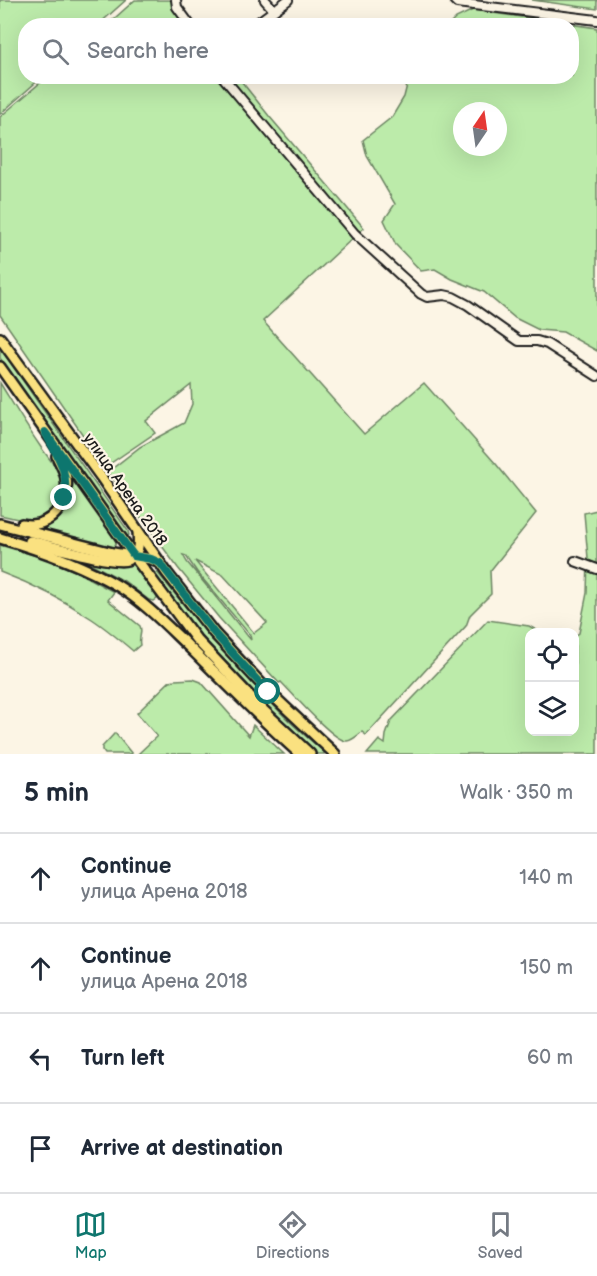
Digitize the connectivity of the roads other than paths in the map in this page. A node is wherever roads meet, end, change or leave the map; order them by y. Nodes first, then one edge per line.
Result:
1 (176, 0) edge
2 (265, 0) edge
3 (288, 0) edge
4 (454, 0) edge
5 (274, 10) junction
6 (185, 18) edge
7 (264, 18) edge
8 (597, 20) edge
9 (229, 84) edge
10 (0, 338) edge
11 (0, 367) edge
12 (597, 376) edge
13 (45, 432) junction
14 (0, 521) edge
15 (138, 532) junction
16 (0, 537) edge
17 (134, 556) junction
18 (575, 561) dead end
19 (160, 563) junction
20 (597, 568) edge
21 (300, 754) edge
22 (310, 754) edge
23 (335, 754) edge

1 - 6 street
2 - 5 street
3 - 5 street
4 - 8 street
5 - 7 street
9 - 12 street
10 - 15 main road, улица Арена 2018
11 - 13 main road, улица Арена 2018
13 - 14 main road
13 - 17 main road, улица Арена 2018
14 - 17 main road
15 - 17 main road
15 - 19 main road, улица Арена 2018
16 - 17 main road
16 - 21 main road
17 - 19 main road
17 - 22 main road, улица Арена 2018
18 - 20 street
19 - 23 main road, улица Арена 2018

